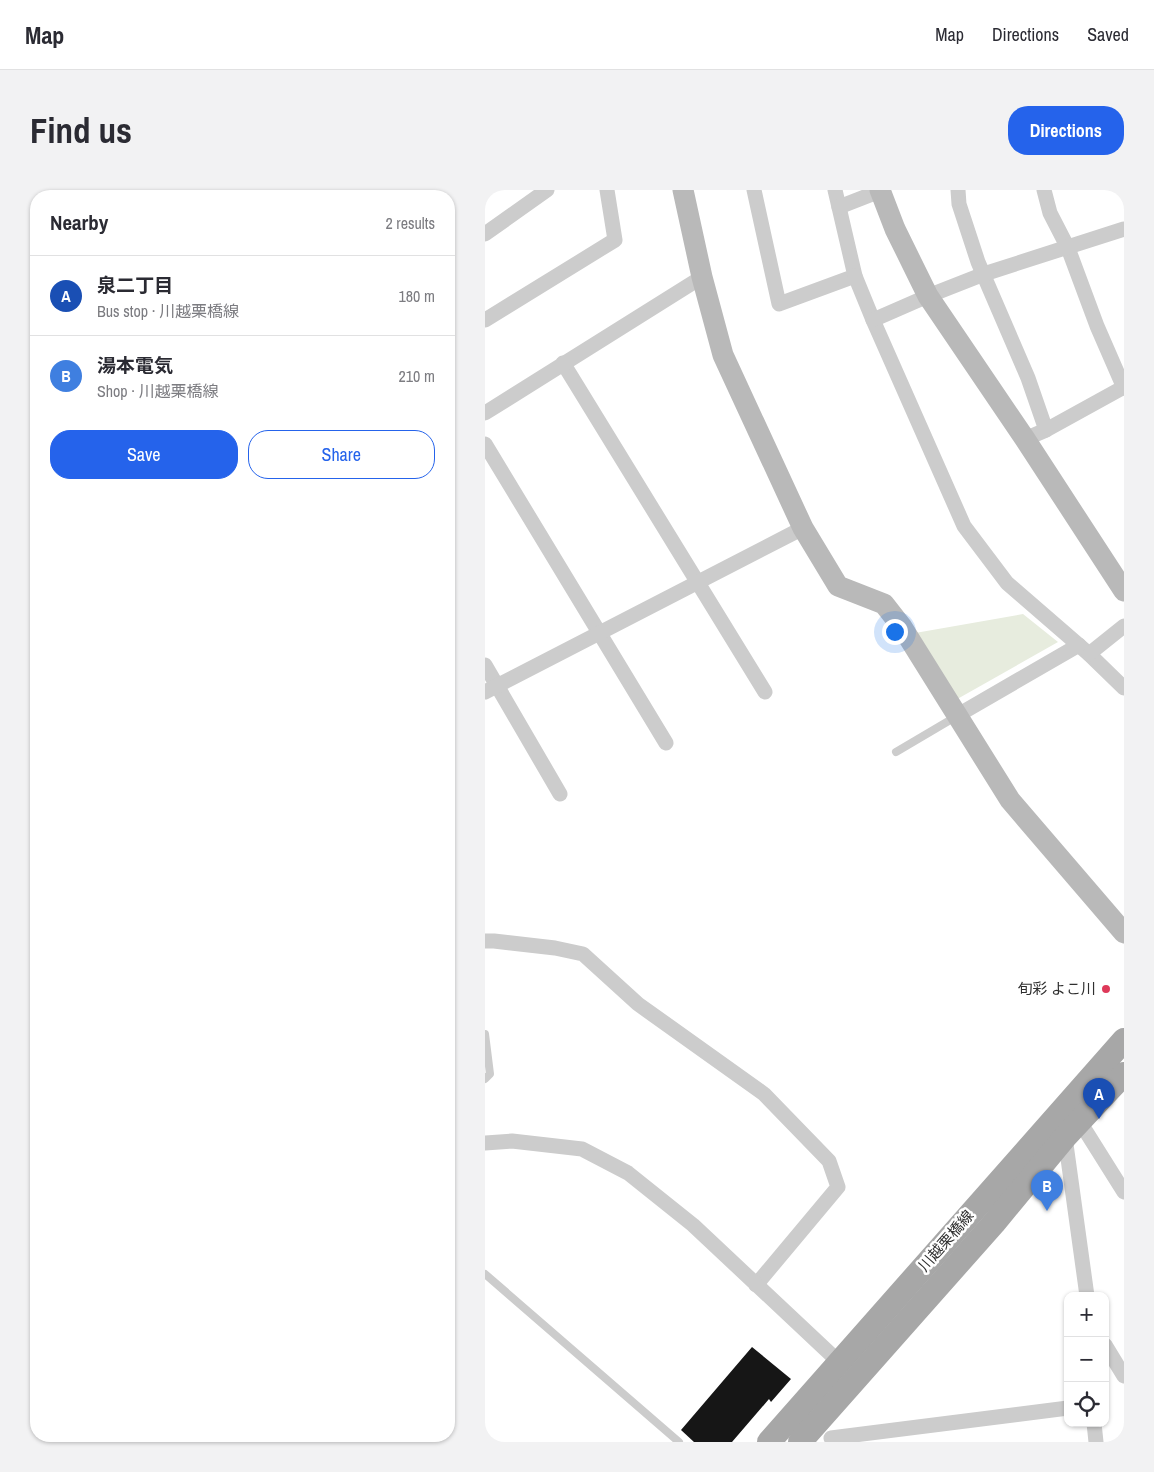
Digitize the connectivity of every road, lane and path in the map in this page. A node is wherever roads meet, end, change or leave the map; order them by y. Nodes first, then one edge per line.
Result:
1 (547, 190) edge
2 (607, 190) edge
3 (683, 190) edge
4 (754, 190) edge
5 (835, 190) edge
6 (958, 190) edge
7 (1044, 190) edge
8 (880, 191) edge
9 (839, 207) junction
10 (1124, 228) edge
11 (485, 234) edge
12 (1068, 248) junction
13 (985, 274) junction
14 (855, 276) junction
15 (701, 277) junction
16 (928, 296) junction
17 (485, 320) edge
18 (873, 320) junction
19 (563, 363) junction
20 (1124, 387) edge
21 (485, 413) edge
22 (1046, 430) junction
23 (1025, 438) junction
24 (485, 444) edge
25 (803, 528) junction
26 (698, 582) junction
27 (1124, 591) edge
28 (1124, 626) edge
29 (600, 632) junction
30 (1084, 650) junction
31 (485, 665) edge
32 (1124, 688) edge
33 (491, 689) edge
34 (765, 692) dead end
35 (958, 716) junction
36 (666, 743) dead end
37 (895, 752) dead end
38 (560, 794) dead end
39 (485, 928) edge
40 (1124, 933) edge
41 (489, 941) edge
42 (485, 1034) edge
43 (1124, 1040) edge
44 (1124, 1074) edge
45 (485, 1079) edge
46 (1073, 1130) junction
47 (485, 1143) edge
48 (1124, 1192) edge
49 (485, 1274) edge
50 (756, 1285) junction
51 (1087, 1292) edge
52 (1109, 1352) edge
53 (840, 1363) junction
54 (1124, 1376) edge
55 (1064, 1409) edge
56 (1094, 1427) edge
57 (831, 1438) dead end
58 (679, 1442) edge
59 (769, 1442) edge
60 (800, 1442) edge
61 (1096, 1442) edge

1 - 11 street
2 - 17 street
3 - 15 street
4 - 14 street
5 - 9 street
6 - 13 street
7 - 12 street
8 - 9 street
8 - 16 street
9 - 14 street
10 - 12 street
12 - 13 street
12 - 20 street
13 - 16 street
13 - 22 street
14 - 18 street
15 - 19 street
15 - 25 street
16 - 18 street
16 - 23 street
18 - 30 street
19 - 21 street
19 - 26 street
20 - 22 street
22 - 23 street
23 - 27 street
24 - 29 street
25 - 26 street
25 - 35 street
26 - 29 street
26 - 34 street
28 - 30 street
29 - 33 street
29 - 36 street
30 - 32 street
30 - 35 street
31 - 33 street
33 - 38 street
35 - 37 lane
35 - 40 street
39 - 41 street
41 - 50 street
42 - 45 lane
43 - 53 main road, 川越栗橋線
44 - 46 main road, 川越栗橋線
46 - 48 street
46 - 51 street
46 - 60 main road, 川越栗橋線
47 - 50 street
49 - 58 lane
50 - 53 street
52 - 54 street
53 - 59 main road, 川越栗橋線
55 - 57 street
56 - 61 street

